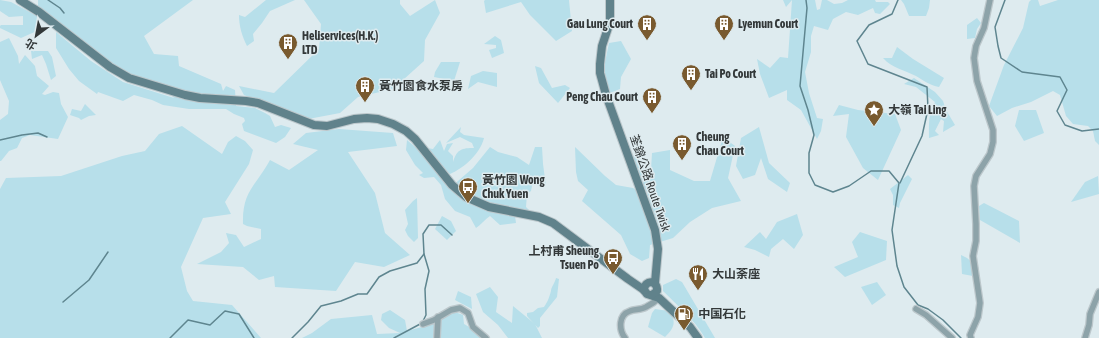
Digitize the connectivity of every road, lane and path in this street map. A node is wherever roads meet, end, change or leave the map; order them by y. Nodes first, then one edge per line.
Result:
1 (20, 0) edge
2 (610, 0) edge
3 (990, 0) edge
4 (648, 283) junction
5 (1099, 292) edge
6 (656, 295) junction
7 (916, 308) dead end
8 (438, 317) junction
9 (423, 324) dead end
10 (437, 338) edge
11 (486, 338) edge
12 (625, 338) edge
13 (698, 338) edge
14 (952, 338) edge
15 (971, 338) edge
16 (1085, 338) edge

1 - 4 main road
2 - 4 main road, 荃錦公路 Route Twisk
3 - 15 street
4 - 6 main road, 荃錦公路 Route Twisk
4 - 6 main road
5 - 16 street
6 - 12 street
6 - 13 main road
7 - 14 street
8 - 9 street
8 - 10 street
8 - 11 street

